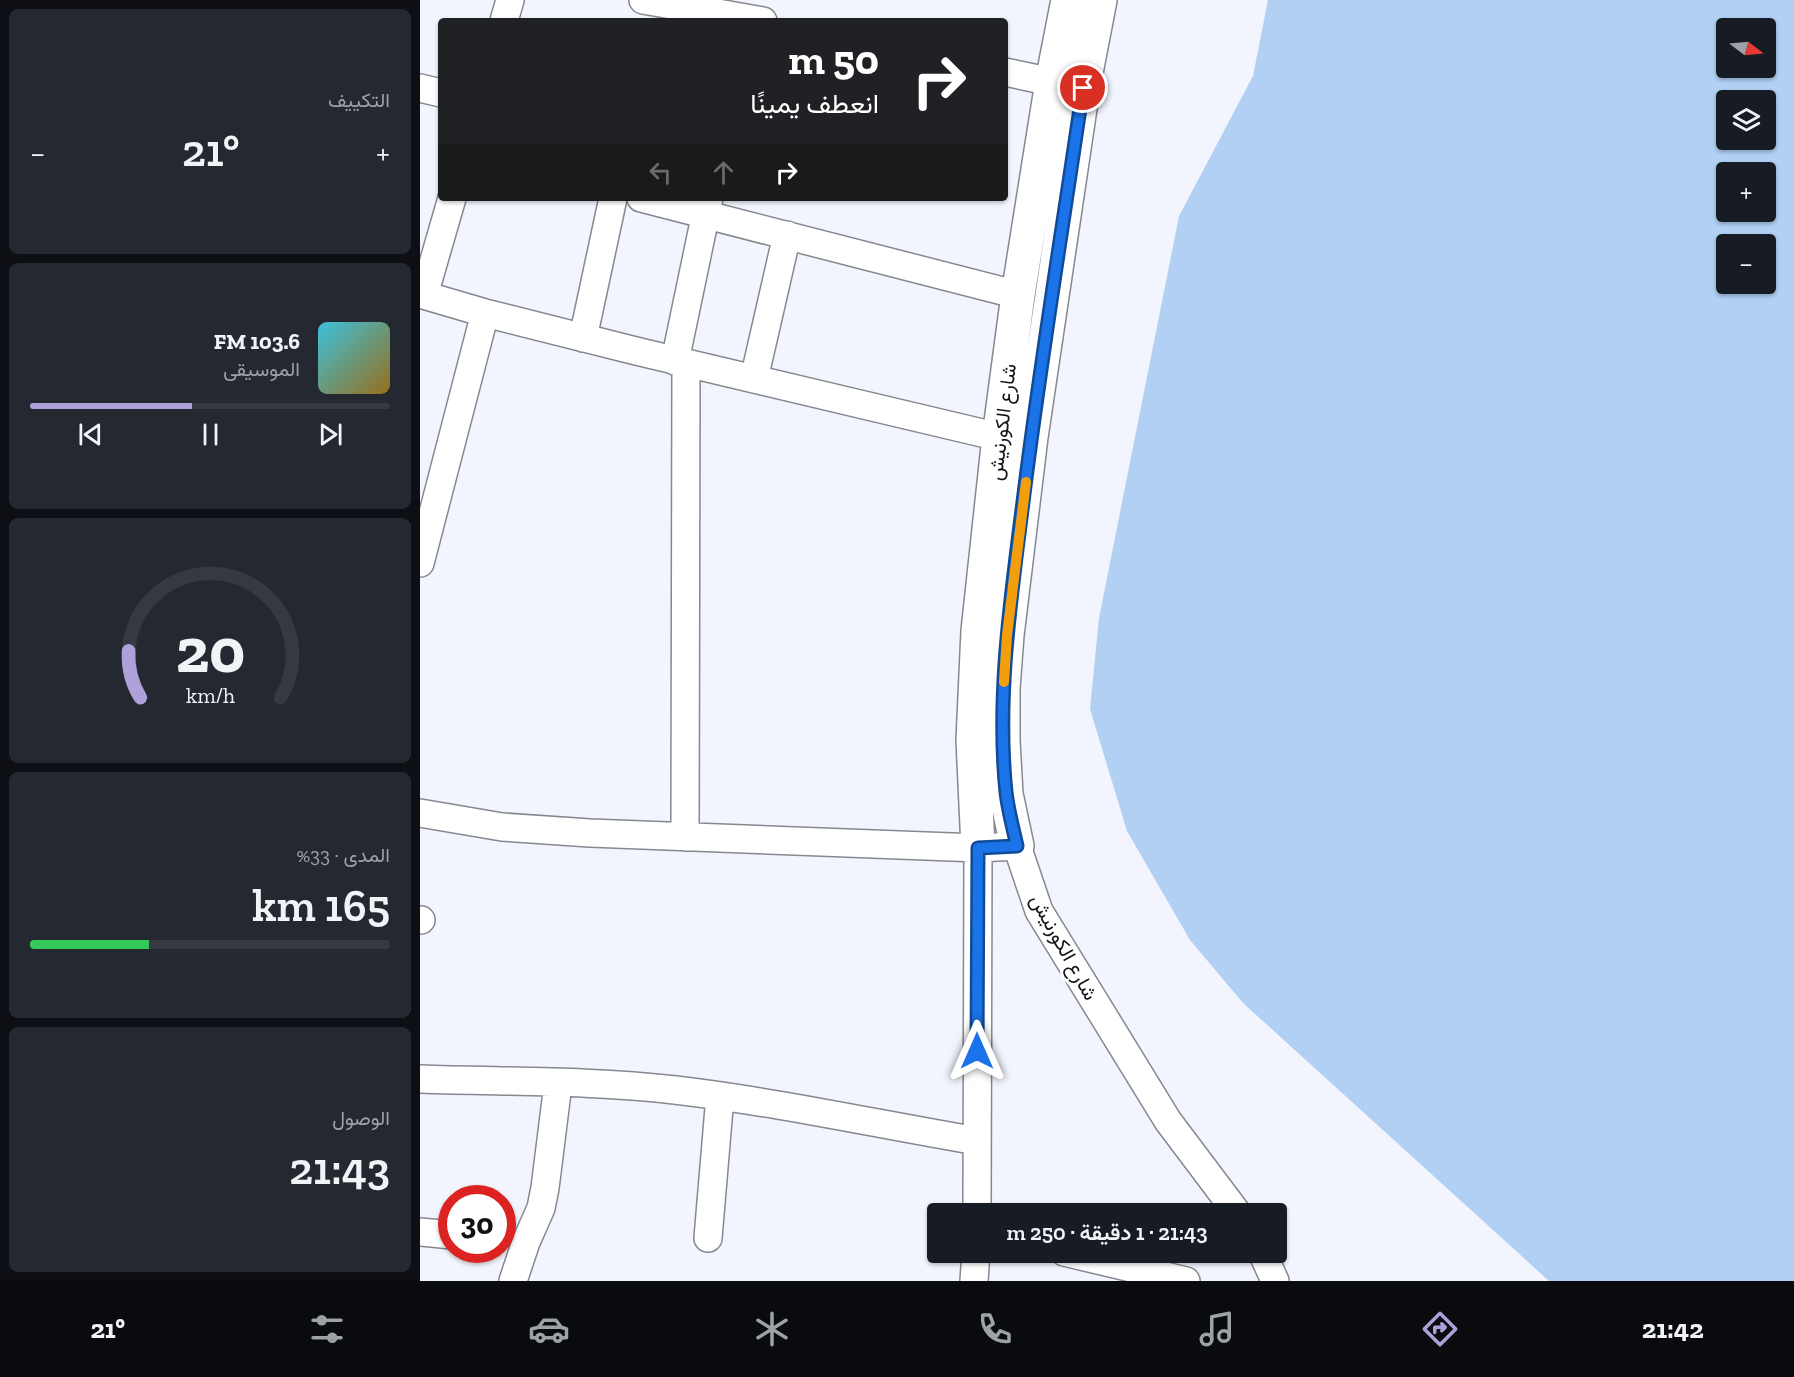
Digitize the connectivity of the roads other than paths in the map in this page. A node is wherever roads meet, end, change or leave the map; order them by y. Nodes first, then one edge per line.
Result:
1 (510, 0) edge
2 (1068, 0) edge
3 (1100, 0) edge
4 (649, 8) edge
5 (505, 18) edge
6 (736, 18) edge
7 (1008, 73) edge
8 (1052, 82) junction
9 (420, 88) edge
10 (438, 92) edge
11 (451, 201) edge
12 (612, 201) edge
13 (666, 201) edge
14 (708, 206) edge
15 (787, 235) junction
16 (422, 294) edge
17 (1018, 295) junction
18 (484, 313) junction
19 (583, 338) junction
20 (680, 362) junction
21 (754, 379) junction
22 (999, 437) junction
23 (420, 563) edge
24 (420, 813) edge
25 (685, 837) junction
26 (1017, 846) junction
27 (978, 848) junction
28 (420, 1079) edge
29 (558, 1084) junction
30 (720, 1096) junction
31 (977, 1141) junction
32 (976, 1203) edge
33 (1230, 1203) edge
34 (420, 1232) edge
35 (438, 1234) edge
36 (516, 1238) edge
37 (708, 1238) dead end
38 (513, 1263) edge
39 (975, 1263) edge
40 (1107, 1263) edge
41 (1267, 1263) edge
42 (1173, 1280) edge
43 (513, 1281) edge
44 (974, 1281) edge
45 (1275, 1281) edge

1 - 5 street
2 - 8 street, شارع الكورنيش
3 - 26 street, شارع الكورنيش
4 - 6 street
7 - 8 street
8 - 17 street, شارع الكورنيش
9 - 10 street
11 - 16 street
12 - 19 street
13 - 14 street
14 - 15 street
14 - 20 street
15 - 17 street
15 - 21 street
16 - 18 street
17 - 22 street, شارع الكورنيش
18 - 19 street
18 - 23 street
19 - 20 street
20 - 21 street
20 - 25 street
21 - 22 street
22 - 27 street, شارع الكورنيش
24 - 25 street
25 - 27 street
26 - 27 street
26 - 33 street, شارع الكورنيش
27 - 31 street
28 - 29 street
29 - 30 street
29 - 36 street
30 - 31 street
30 - 37 street
31 - 32 street
34 - 35 street
38 - 43 street
39 - 44 street
40 - 42 street
41 - 45 street

